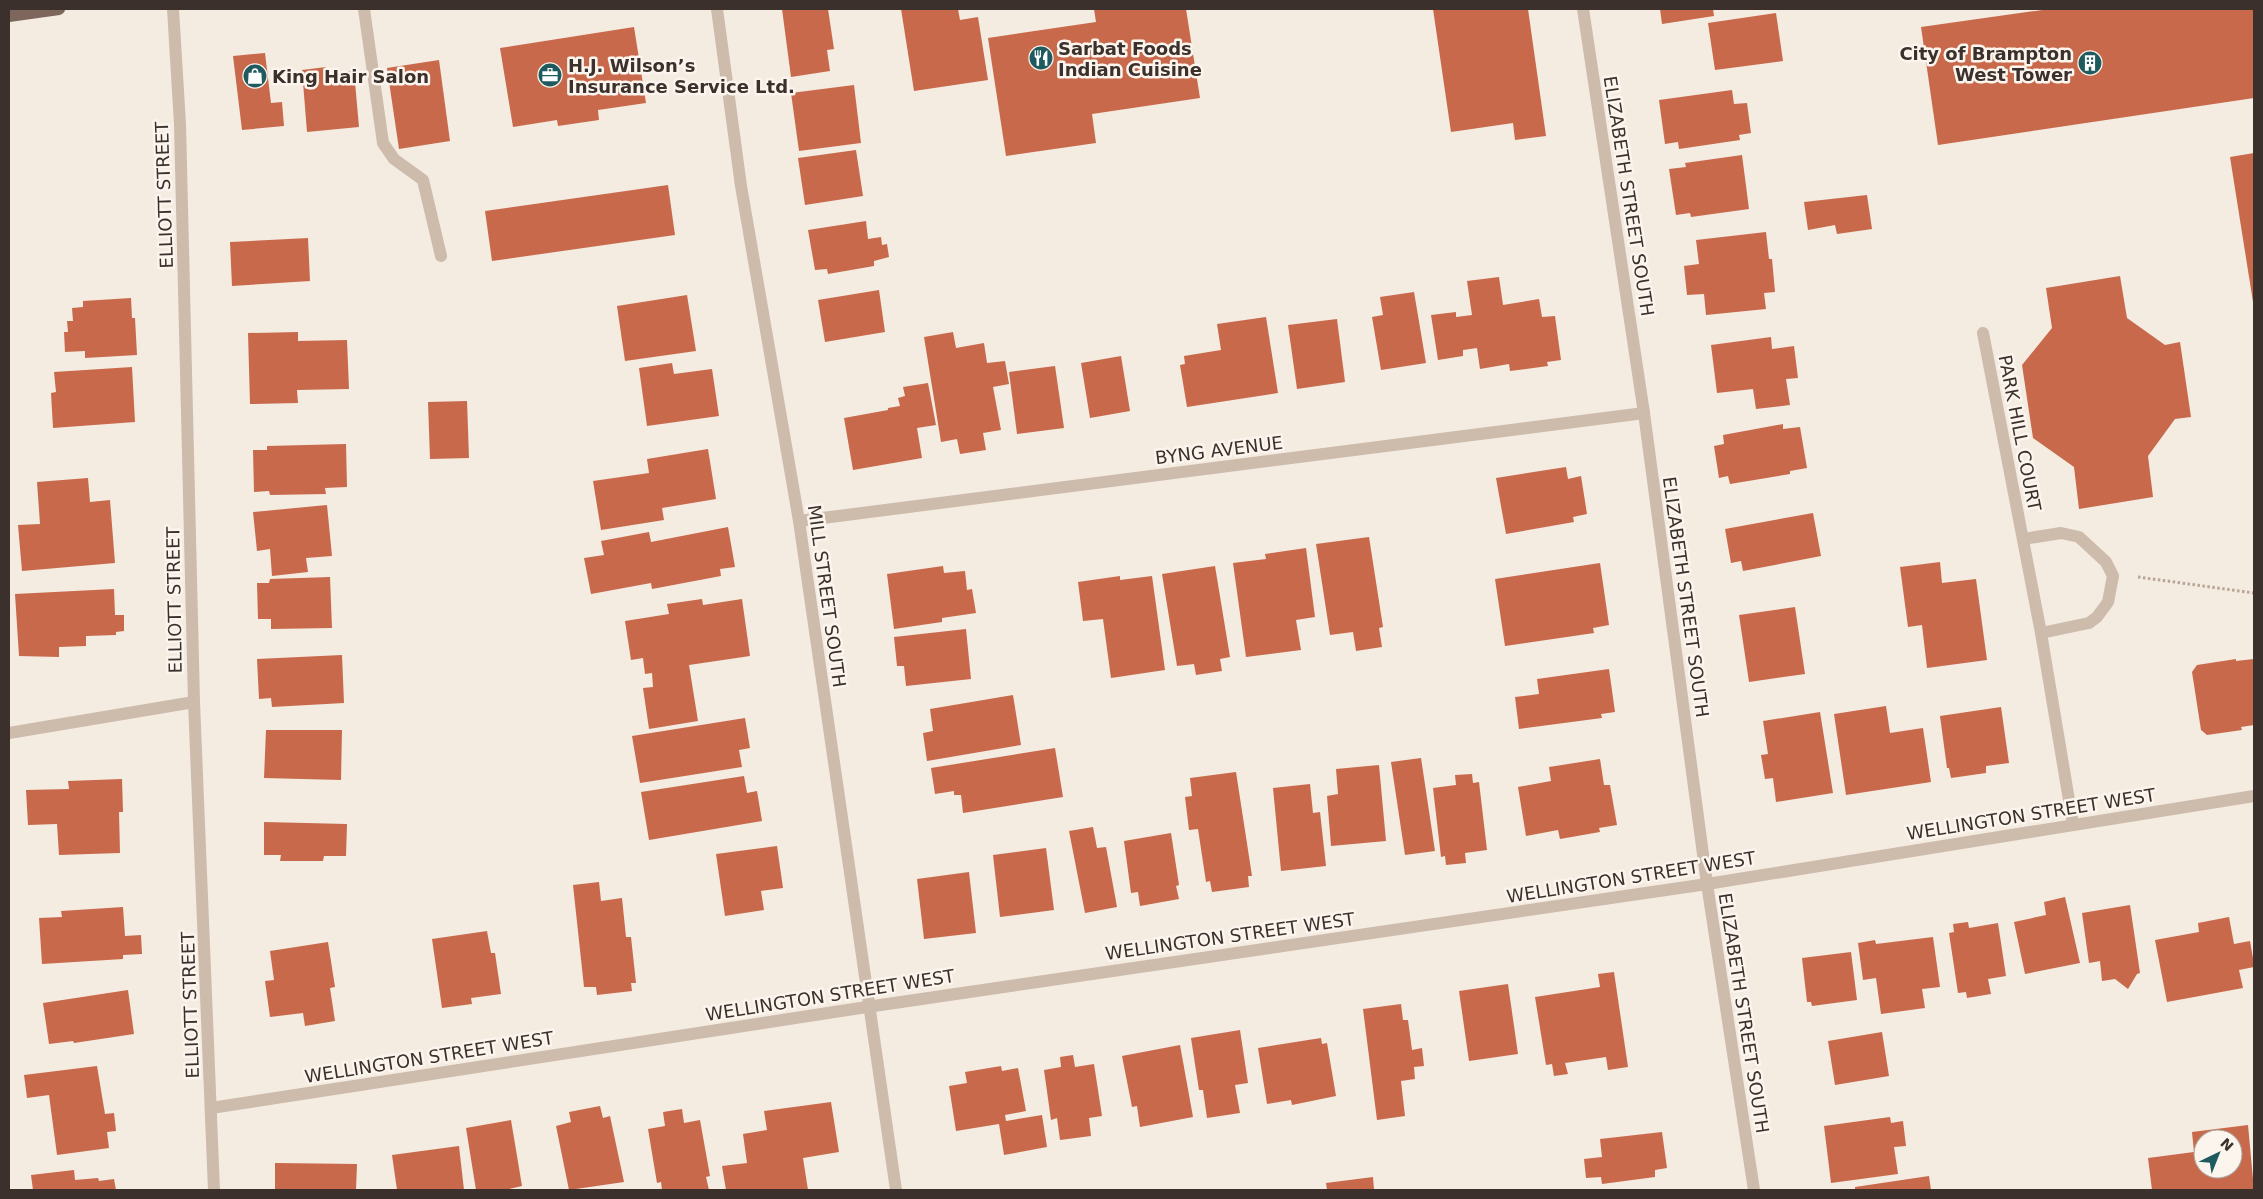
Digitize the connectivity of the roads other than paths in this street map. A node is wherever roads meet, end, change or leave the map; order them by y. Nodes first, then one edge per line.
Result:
1 (58, 9) edge
2 (173, 9) edge
3 (364, 9) edge
4 (717, 9) edge
5 (1583, 9) edge
6 (9, 16) edge
7 (441, 256) dead end
8 (1983, 333) dead end
9 (1644, 413) junction
10 (798, 521) junction
11 (2022, 539) junction
12 (2041, 633) junction
13 (194, 702) junction
14 (9, 733) edge
15 (2254, 796) edge
16 (2073, 824) junction
17 (1707, 884) junction
18 (868, 1007) junction
19 (211, 1108) junction
20 (214, 1190) edge
21 (896, 1190) edge
22 (1754, 1190) edge

1 - 6 main road
2 - 13 street, ELLIOTT STREET
3 - 7 street
4 - 10 street, MILL STREET SOUTH
5 - 9 street, ELIZABETH STREET SOUTH
8 - 11 street, PARK HILL COURT
9 - 10 street, BYNG AVENUE
9 - 17 street, ELIZABETH STREET SOUTH
10 - 18 street, MILL STREET SOUTH
11 - 12 street, PARK HILL COURT
11 - 12 street, PARK HILL COURT
12 - 16 street, PARK HILL COURT
13 - 14 street
13 - 19 street, ELLIOTT STREET
15 - 16 street, WELLINGTON STREET WEST
16 - 17 street, WELLINGTON STREET WEST
17 - 18 street, WELLINGTON STREET WEST
17 - 22 street, ELIZABETH STREET SOUTH
18 - 19 street, WELLINGTON STREET WEST
18 - 21 street, MILL STREET SOUTH
19 - 20 street, ELLIOTT STREET

